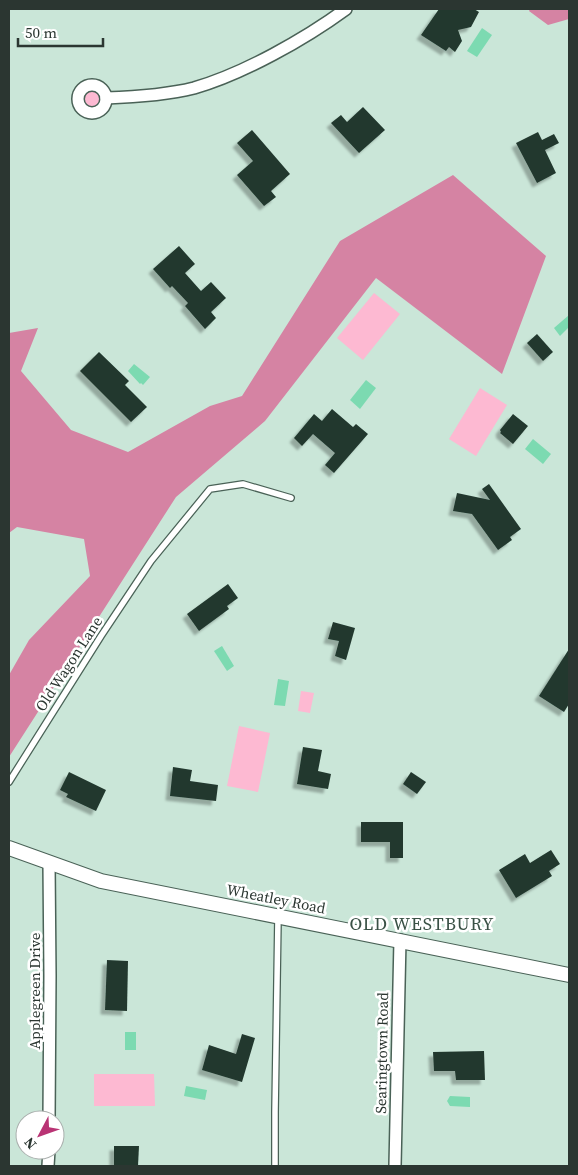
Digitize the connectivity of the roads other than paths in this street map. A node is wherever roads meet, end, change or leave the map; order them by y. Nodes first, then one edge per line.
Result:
1 (346, 9) edge
2 (106, 98) dead end
3 (292, 498) dead end
4 (9, 782) edge
5 (9, 848) edge
6 (49, 863) junction
7 (278, 917) junction
8 (400, 940) junction
9 (569, 975) edge
10 (49, 1110) edge
11 (275, 1166) edge
12 (395, 1166) edge

1 - 2 street
3 - 4 lane, Old Wagon Lane
5 - 6 street, Wheatley Road
6 - 7 street, Wheatley Road
6 - 10 street, Applegreen Drive
7 - 8 street, Wheatley Road
7 - 11 lane
8 - 9 street, Wheatley Road
8 - 12 street, Searingtown Road

